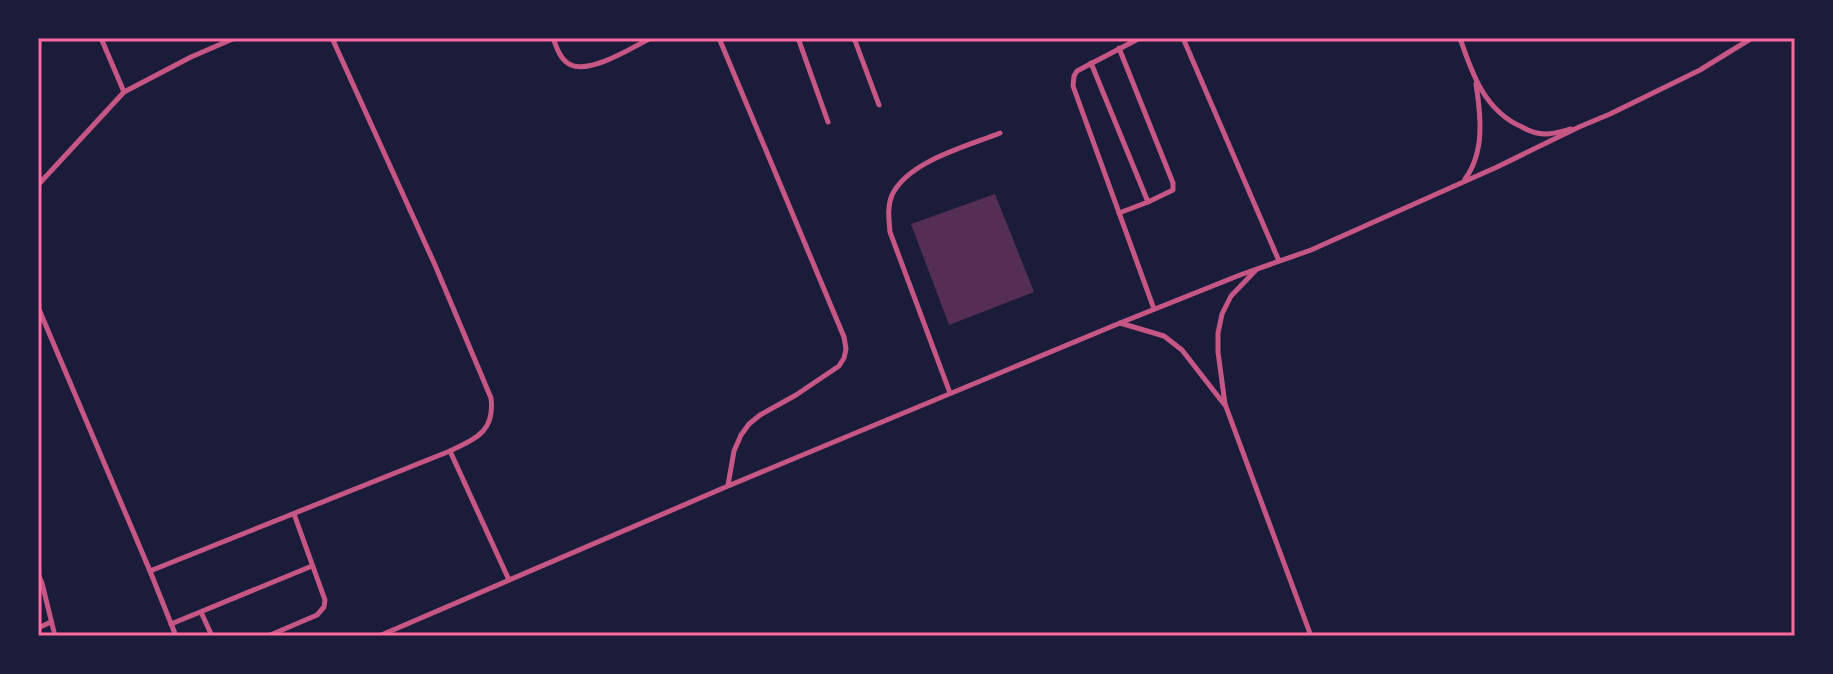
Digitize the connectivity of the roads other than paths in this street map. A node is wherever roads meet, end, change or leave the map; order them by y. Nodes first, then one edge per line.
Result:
1 (101, 38) edge
2 (235, 38) edge
3 (332, 38) edge
4 (553, 38) edge
5 (651, 38) edge
6 (719, 38) edge
7 (798, 38) edge
8 (854, 38) edge
9 (1140, 38) edge
10 (1183, 38) edge
11 (1460, 38) edge
12 (1752, 38) edge
13 (1119, 48) junction
14 (1091, 63) junction
15 (1475, 79) junction
16 (124, 92) junction
17 (879, 105) dead end
18 (828, 122) dead end
19 (1579, 127) junction
20 (1000, 133) dead end
21 (38, 185) edge
22 (1448, 189) junction
23 (1148, 202) junction
24 (1119, 213) junction
25 (1279, 261) junction
26 (1257, 269) junction
27 (38, 307) edge
28 (1154, 309) junction
29 (1120, 323) junction
30 (950, 393) junction
31 (1225, 404) junction
32 (450, 451) junction
33 (728, 486) junction
34 (294, 514) junction
35 (312, 566) junction
36 (150, 571) junction
37 (38, 574) edge
38 (509, 580) junction
39 (201, 612) junction
40 (51, 622) junction
41 (171, 624) junction
42 (38, 628) edge
43 (55, 636) edge
44 (176, 636) edge
45 (212, 636) edge
46 (268, 636) edge
47 (379, 636) edge
48 (1311, 636) edge

1 - 16 lane
2 - 16 lane
3 - 32 lane
4 - 5 lane
6 - 33 lane
7 - 18 lane
8 - 17 lane
9 - 13 lane
10 - 25 lane
11 - 15 lane
12 - 19 lane
13 - 14 lane
13 - 23 lane
14 - 23 lane
14 - 24 lane
15 - 19 lane
15 - 22 lane
16 - 21 lane
19 - 22 lane
20 - 30 lane
22 - 25 lane
23 - 24 lane
24 - 28 lane
25 - 26 lane
26 - 28 lane
26 - 31 lane
27 - 36 lane
28 - 29 lane
29 - 30 lane
29 - 31 lane
30 - 33 lane
31 - 48 lane
32 - 34 lane
32 - 38 lane
33 - 38 lane
34 - 35 lane
34 - 36 lane
35 - 39 lane
35 - 46 lane
36 - 41 lane
37 - 40 lane
38 - 47 lane
39 - 41 lane
39 - 45 lane
40 - 42 lane
40 - 43 lane
41 - 44 lane

